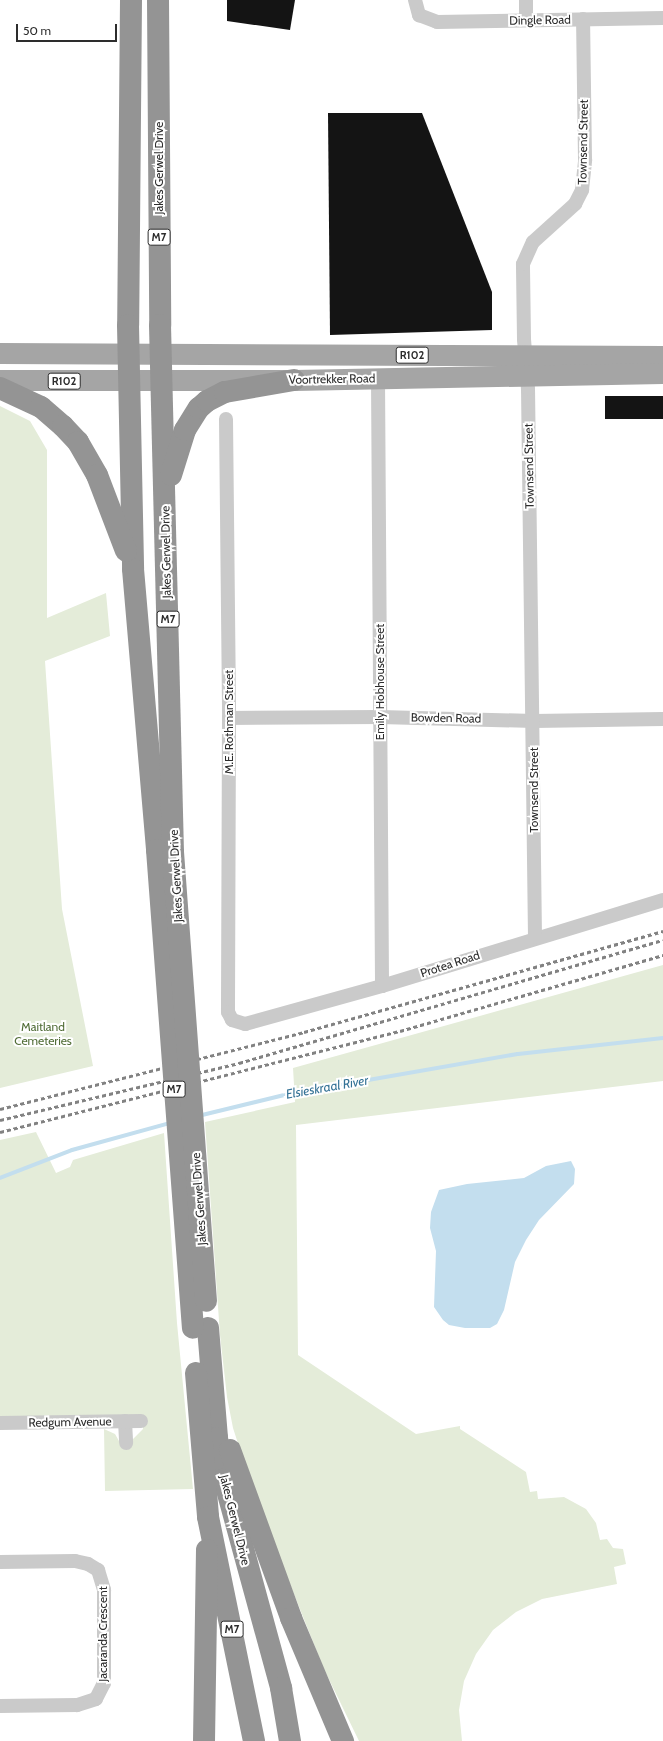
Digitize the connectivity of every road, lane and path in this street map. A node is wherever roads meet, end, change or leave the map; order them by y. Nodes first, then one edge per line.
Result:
1 (131, 0) edge
2 (158, 0) edge
3 (415, 0) edge
4 (526, 0) edge
5 (663, 18) edge
6 (583, 19) junction
7 (526, 20) junction
8 (0, 353) edge
9 (128, 354) junction
10 (161, 354) junction
11 (526, 356) junction
12 (663, 356) edge
13 (663, 373) edge
14 (528, 377) junction
15 (378, 379) junction
16 (0, 380) edge
17 (161, 380) junction
18 (294, 380) junction
19 (129, 381) junction
20 (0, 388) edge
21 (226, 419) dead end
22 (165, 499) junction
23 (133, 569) junction
24 (380, 717) junction
25 (229, 718) junction
26 (663, 719) edge
27 (534, 720) junction
28 (165, 851) junction
29 (663, 900) edge
30 (535, 937) junction
31 (382, 986) junction
32 (236, 1023) joint
33 (201, 1328) junction
34 (213, 1393) junction
35 (125, 1421) junction
36 (141, 1421) dead end
37 (0, 1423) edge
38 (126, 1443) dead end
39 (208, 1517) junction
40 (0, 1562) edge
41 (0, 1706) edge
42 (204, 1741) edge
43 (254, 1741) edge
44 (290, 1741) edge
45 (343, 1741) edge

1 - 9 highway, Jakes Gerwel Drive / M7
2 - 10 highway, Jakes Gerwel Drive / M7
3 - 7 street, Dingle Road
4 - 7 street
5 - 6 street, Dingle Road
6 - 7 street, Dingle Road
6 - 11 street, Townsend Street
8 - 9 main road, Voortrekker Road / R102
9 - 10 main road, Voortrekker Road / R102
9 - 19 highway, Jakes Gerwel Drive / M7
10 - 11 main road, Voortrekker Road / R102
10 - 17 highway, Jakes Gerwel Drive / M7
11 - 12 main road, Voortrekker Road / R102
11 - 14 street, Townsend Street
13 - 14 main road, Voortrekker Road / R102
14 - 15 main road, Voortrekker Road / R102
14 - 27 street, Townsend Street
15 - 18 main road, Voortrekker Road / R102
15 - 24 street, Emily Hobhouse Street
16 - 19 main road, Voortrekker Road / R102
17 - 18 main road, Voortrekker Road / R102
17 - 19 main road, Voortrekker Road / R102
17 - 22 highway, Jakes Gerwel Drive / M7
18 - 22 highway
19 - 23 highway, Jakes Gerwel Drive / M7
20 - 23 highway
21 - 25 street, M.E. Rothman Street
22 - 28 highway, Jakes Gerwel Drive / M7
23 - 28 highway, Jakes Gerwel Drive / M7
24 - 25 street, Bowden Road
24 - 27 street, Bowden Road
24 - 31 street, Emily Hobhouse Street
25 - 32 street, M.E. Rothman Street
26 - 27 street, Bowden Road
27 - 30 street, Townsend Street
28 - 33 highway, Jakes Gerwel Drive / M7, bridge
29 - 30 street, Protea Road
30 - 31 street, Protea Road
31 - 32 street, Protea Road
33 - 34 highway, Jakes Gerwel Drive / M7
33 - 39 highway, Jakes Gerwel Drive / M7
34 - 44 highway, Jakes Gerwel Drive / M7
34 - 45 highway
35 - 36 street, Redgum Avenue
35 - 37 street, Redgum Avenue
35 - 38 street
39 - 42 highway
39 - 43 highway, Jakes Gerwel Drive / M7
40 - 41 street, Jacaranda Crescent

